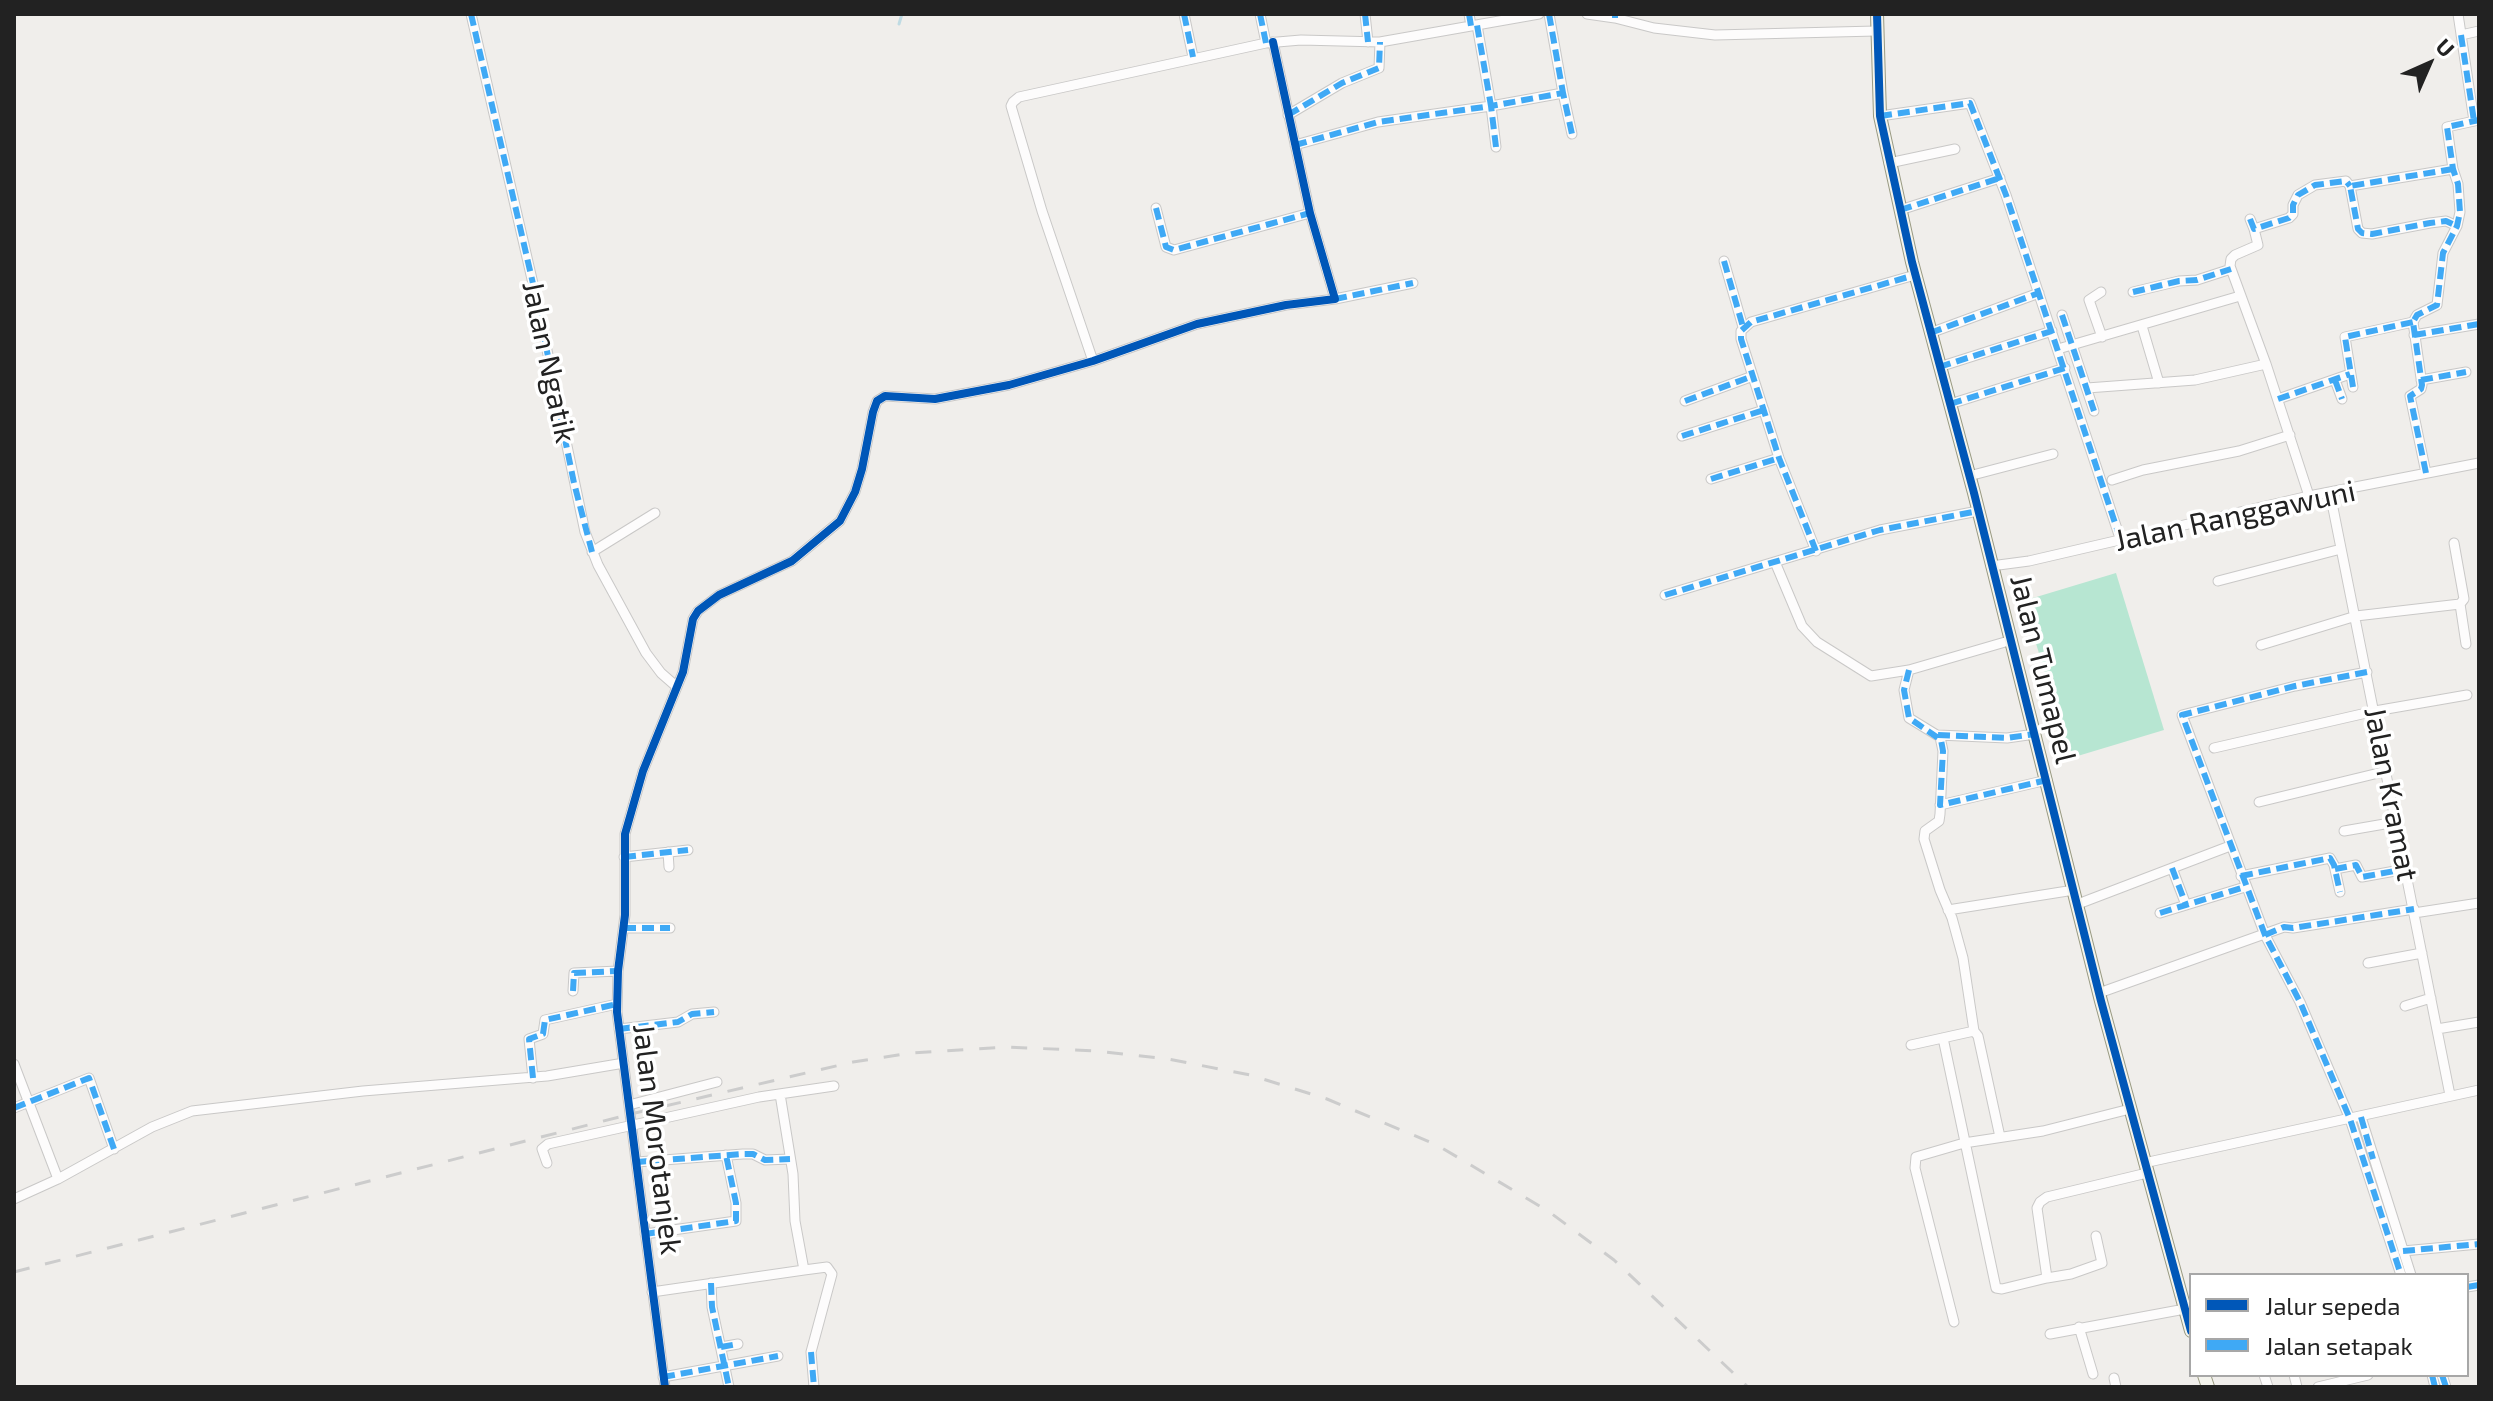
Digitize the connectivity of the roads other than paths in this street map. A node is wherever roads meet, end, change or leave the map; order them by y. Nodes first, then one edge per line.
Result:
1 (471, 14) edge
2 (1184, 14) edge
3 (1260, 14) edge
4 (1365, 14) edge
5 (1469, 14) edge
6 (1539, 14) edge
7 (1549, 14) edge
8 (1587, 14) edge
9 (1877, 14) edge
10 (2458, 14) edge
11 (1615, 16) edge
12 (1474, 26) junction
13 (1876, 31) junction
14 (2479, 31) edge
15 (2461, 35) junction
16 (1270, 42) junction
17 (1368, 42) junction
18 (1380, 42) junction
19 (1193, 57) junction
20 (1563, 93) junction
21 (1491, 106) junction
22 (1288, 115) junction
23 (1880, 116) junction
24 (2476, 120) edge
25 (1572, 134) dead end
26 (1295, 145) junction
27 (1496, 147) dead end
28 (1955, 149) dead end
29 (1889, 163) junction
30 (2453, 169) junction
31 (2000, 178) junction
32 (2350, 186) junction
33 (1156, 208) dead end
34 (1900, 210) junction
35 (1310, 213) junction
36 (2457, 226) junction
37 (1724, 261) dead end
38 (2231, 269) junction
39 (1915, 275) junction
40 (1413, 283) dead end
41 (2101, 292) dead end
42 (2133, 292) dead end
43 (2039, 293) junction
44 (2240, 296) junction
45 (1335, 299) junction
46 (2062, 315) dead end
47 (2413, 322) junction
48 (2479, 324) edge
49 (2142, 326) junction
50 (1743, 327) junction
51 (2052, 331) junction
52 (1930, 333) junction
53 (2414, 335) junction
54 (2102, 337) junction
55 (2064, 347) junction
56 (1093, 361) junction
57 (2266, 364) junction
58 (1939, 367) junction
59 (2065, 368) junction
60 (2466, 372) dead end
61 (2350, 374) junction
62 (1753, 376) junction
63 (2335, 380) junction
64 (2421, 380) junction
65 (2159, 383) junction
66 (2353, 387) dead end
67 (2087, 388) junction
68 (2278, 399) junction
69 (2342, 399) dead end
70 (1685, 401) dead end
71 (1950, 404) junction
72 (1764, 410) junction
73 (2094, 411) dead end
74 (2290, 435) junction
75 (1682, 436) dead end
76 (2053, 454) dead end
77 (1779, 458) junction
78 (2479, 463) edge
79 (2426, 473) junction
80 (1969, 476) junction
81 (1711, 479) dead end
82 (2112, 480) dead end
83 (2330, 493) junction
84 (2309, 496) junction
85 (1978, 511) junction
86 (655, 513) dead end
87 (2127, 539) junction
88 (2454, 543) dead end
89 (2341, 549) junction
90 (1816, 551) junction
91 (592, 552) junction
92 (1775, 562) junction
93 (1991, 566) junction
94 (2218, 581) dead end
95 (1665, 595) dead end
96 (2460, 604) junction
97 (2356, 616) junction
98 (2012, 640) junction
99 (2466, 644) dead end
100 (2261, 645) dead end
101 (1909, 670) junction
102 (2367, 672) junction
103 (677, 687) junction
104 (2467, 695) dead end
105 (2375, 711) junction
106 (2035, 734) junction
107 (1938, 735) junction
108 (2214, 748) dead end
109 (2387, 771) junction
110 (2047, 780) junction
111 (2259, 802) dead end
112 (1940, 805) junction
113 (2396, 822) junction
114 (2344, 831) dead end
115 (2230, 846) junction
116 (688, 850) dead end
117 (668, 852) junction
118 (624, 857) junction
119 (669, 867) dead end
120 (2172, 868) junction
121 (2335, 869) junction
122 (2406, 869) junction
123 (2245, 876) junction
124 (2245, 887) junction
125 (2074, 890) junction
126 (2340, 892) dead end
127 (2479, 903) edge
128 (2078, 904) junction
129 (2186, 905) junction
130 (1948, 910) junction
131 (2414, 911) junction
132 (2160, 913) dead end
133 (624, 928) junction
134 (670, 928) dead end
135 (2265, 935) junction
136 (2422, 953) junction
137 (2368, 963) dead end
138 (618, 971) junction
139 (573, 991) dead end
140 (2099, 993) junction
141 (2431, 998) junction
142 (617, 1004) junction
143 (2405, 1006) dead end
144 (714, 1012) dead end
145 (2479, 1022) edge
146 (619, 1029) junction
147 (2437, 1029) junction
148 (1974, 1031) junction
149 (1943, 1038) junction
150 (1911, 1045) dead end
151 (624, 1063) junction
152 (14, 1064) edge
153 (534, 1078) junction
154 (717, 1082) dead end
155 (834, 1086) dead end
156 (2479, 1090) edge
157 (780, 1094) junction
158 (2450, 1095) junction
159 (27, 1101) junction
160 (629, 1105) junction
161 (14, 1108) edge
162 (2130, 1109) junction
163 (2356, 1118) junction
164 (633, 1127) junction
165 (2000, 1137) junction
166 (1964, 1143) junction
167 (114, 1149) junction
168 (726, 1155) junction
169 (790, 1159) junction
170 (637, 1162) junction
171 (547, 1163) dead end
172 (2145, 1168) junction
173 (58, 1179) junction
174 (14, 1199) edge
175 (645, 1234) junction
176 (2096, 1236) dead end
177 (2479, 1244) edge
178 (2403, 1251) junction
179 (804, 1270) junction
180 (2400, 1273) edge
181 (2410, 1273) edge
182 (2047, 1278) junction
183 (711, 1283) junction
184 (652, 1292) junction
185 (2185, 1309) junction
186 (1954, 1322) dead end
187 (2189, 1324) edge
188 (2079, 1327) junction
189 (2050, 1334) dead end
190 (738, 1344) dead end
191 (721, 1347) junction
192 (778, 1356) dead end
193 (725, 1367) junction
194 (2093, 1374) dead end
195 (2360, 1377) edge
196 (664, 1382) edge
197 (729, 1387) edge
198 (814, 1387) edge
199 (2318, 1387) edge

1 - 91 street, Jalan Ngatik
2 - 19 street
3 - 16 street
4 - 17 street
5 - 12 street
6 - 12 street
7 - 20 street
8 - 11 street
9 - 13 street, Jalan Tumapel
10 - 15 street
11 - 13 street
12 - 18 street
12 - 21 street
13 - 23 street, Jalan Tumapel
14 - 15 street
15 - 24 street
16 - 17 street
16 - 19 street
16 - 22 street
17 - 18 street
18 - 22 street
19 - 56 street
20 - 21 street
20 - 25 street
21 - 26 street
21 - 27 street
22 - 26 street
23 - 29 street, Jalan Tumapel
23 - 31 street
24 - 30 street
26 - 35 street
28 - 29 street
29 - 34 street, Jalan Tumapel
30 - 32 street
30 - 36 street
31 - 34 street
31 - 43 street
32 - 36 street
32 - 38 street
33 - 35 street
34 - 39 street, Jalan Tumapel
35 - 45 street
36 - 47 street
37 - 50 street
38 - 42 street
38 - 44 street
39 - 50 street
39 - 52 street, Jalan Tumapel
40 - 45 street
41 - 54 street
43 - 51 street
43 - 52 street
44 - 49 street
44 - 57 street
45 - 56 street
46 - 55 street
47 - 53 street
47 - 61 street
48 - 53 street
49 - 54 street
49 - 65 street
50 - 62 street
51 - 55 street
51 - 58 street
52 - 58 street, Jalan Tumapel
53 - 64 street
54 - 55 street
55 - 59 street
55 - 67 street
56 - 103 street, Jalan Morotanjek
57 - 65 street
57 - 68 street
58 - 71 street, Jalan Tumapel
59 - 71 street
59 - 87 street
60 - 64 street
61 - 63 street
61 - 66 street
62 - 70 street
62 - 72 street
63 - 68 street
63 - 69 street
64 - 79 street
65 - 67 street
67 - 73 street
68 - 74 street
71 - 80 street, Jalan Tumapel
72 - 75 street
72 - 77 street
74 - 82 street
74 - 84 street
76 - 80 street
77 - 81 street
77 - 90 street
78 - 79 street, Jalan Ranggawuni
79 - 83 street, Jalan Ranggawuni
80 - 85 street, Jalan Tumapel
83 - 84 street, Jalan Ranggawuni
83 - 89 street, Jalan Kramat
84 - 87 street, Jalan Ranggawuni
85 - 90 street
85 - 93 street, Jalan Tumapel
86 - 91 street
87 - 93 street, Jalan Ranggawuni
88 - 96 street
89 - 94 street
89 - 97 street, Jalan Kramat
90 - 92 street
91 - 103 street, Jalan Ngatik
92 - 95 street
92 - 101 street
93 - 98 street, Jalan Tumapel
96 - 97 street
96 - 99 street
97 - 100 street
97 - 102 street, Jalan Kramat
98 - 101 street
98 - 106 street, Jalan Tumapel
101 - 107 street
102 - 105 street, Jalan Kramat
102 - 115 street
103 - 118 street, Jalan Morotanjek
104 - 105 street
105 - 108 street
105 - 109 street, Jalan Kramat
106 - 107 street
106 - 110 street, Jalan Tumapel
107 - 112 street
109 - 111 street
109 - 113 street, Jalan Kramat
110 - 112 street
110 - 125 street, Jalan Tumapel
112 - 130 street
113 - 114 street
113 - 122 street, Jalan Kramat
115 - 120 street
115 - 123 street
116 - 117 street
117 - 118 street
117 - 119 street
118 - 133 street, Jalan Morotanjek
120 - 128 street
120 - 129 street
121 - 122 street
121 - 123 street
121 - 126 street
122 - 131 street, Jalan Kramat
123 - 124 street
124 - 129 street
124 - 135 street
125 - 128 street, Jalan Tumapel
125 - 130 street
127 - 131 street
128 - 140 street, Jalan Tumapel
129 - 132 street
130 - 148 street
131 - 135 street
131 - 136 street, Jalan Kramat
133 - 134 street
133 - 138 street, Jalan Morotanjek
135 - 140 street
135 - 163 street
136 - 137 street
136 - 141 street, Jalan Kramat
138 - 139 street
138 - 142 street, Jalan Morotanjek
140 - 162 street, Jalan Tumapel
141 - 143 street
141 - 147 street, Jalan Kramat
142 - 146 street, Jalan Morotanjek
142 - 153 street
144 - 146 street
145 - 147 street
146 - 151 street, Jalan Morotanjek
147 - 158 street, Jalan Kramat
148 - 149 street
148 - 165 street
149 - 150 street
149 - 166 street
151 - 153 street
151 - 160 street, Jalan Morotanjek
152 - 159 street
153 - 167 street
154 - 160 street
155 - 157 street
156 - 158 street
157 - 164 street
157 - 169 street
158 - 163 street
159 - 161 street
159 - 167 street
159 - 173 street
160 - 164 street, Jalan Morotanjek
162 - 165 street
162 - 172 street, Jalan Tumapel
163 - 172 street
163 - 178 street
163 - 180 street
164 - 170 street, Jalan Morotanjek
164 - 171 street
165 - 166 street
166 - 182 street
166 - 186 street
167 - 173 street
168 - 169 street
168 - 170 street
168 - 175 street
169 - 179 street
170 - 175 street, Jalan Morotanjek
172 - 182 street
172 - 185 street, Jalan Tumapel
173 - 174 street
175 - 184 street, Jalan Morotanjek
176 - 182 street
177 - 178 street
178 - 181 street
179 - 183 street
179 - 198 street
183 - 184 street
183 - 191 street
184 - 196 street, Jalan Morotanjek
185 - 187 street, Jalan Tumapel
185 - 188 street
188 - 189 street
188 - 194 street
190 - 191 street
191 - 193 street
192 - 193 street
193 - 196 street
193 - 197 street
195 - 199 street

